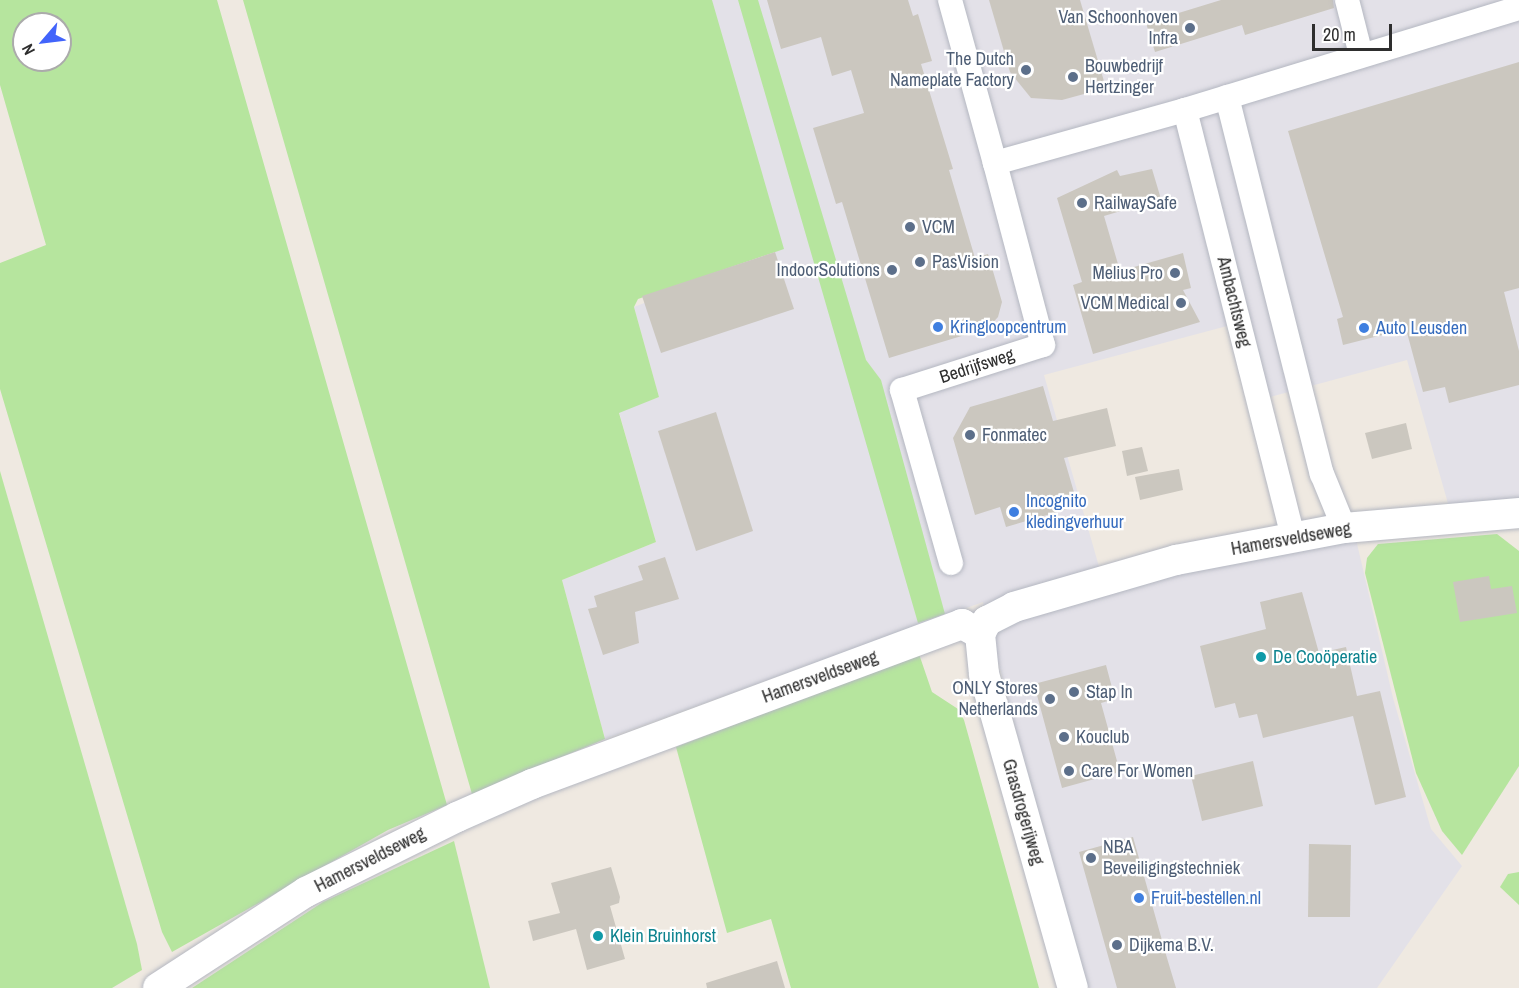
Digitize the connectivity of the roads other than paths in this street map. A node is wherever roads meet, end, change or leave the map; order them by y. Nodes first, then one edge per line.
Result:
1 (950, 0) edge
2 (1347, 0) edge
3 (1519, 8) edge
4 (1361, 56) junction
5 (1227, 97) junction
6 (1185, 110) junction
7 (995, 163) junction
8 (1519, 513) edge
9 (1344, 528) junction
10 (1293, 537) junction
11 (951, 562) dead end
12 (980, 634) junction
13 (158, 988) edge
14 (1074, 988) edge

1 - 7 street, Bedrijfsweg
2 - 4 street
3 - 4 street
4 - 5 street
5 - 6 street
5 - 9 street
6 - 7 street
6 - 10 street, Ambachtsweg
7 - 11 street, Bedrijfsweg
8 - 9 street, Hamersveldseweg
9 - 10 street, Hamersveldseweg
10 - 12 street, Hamersveldseweg
12 - 13 street, Hamersveldseweg
12 - 14 street, Grasdrogerijweg

